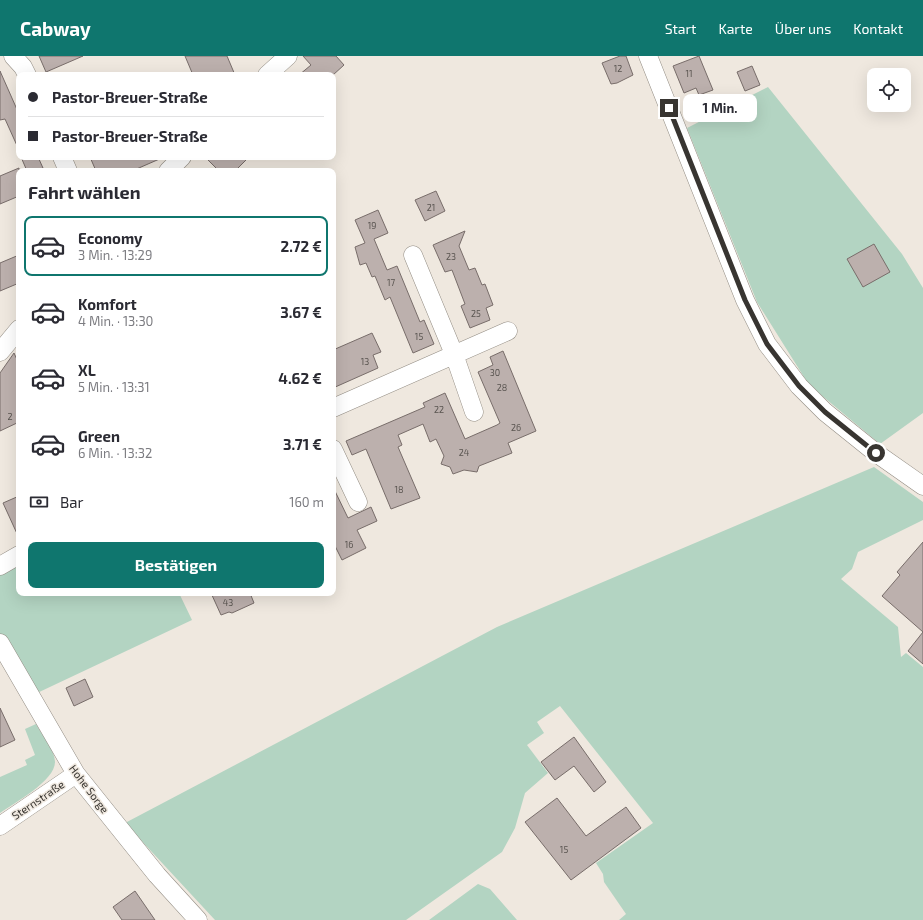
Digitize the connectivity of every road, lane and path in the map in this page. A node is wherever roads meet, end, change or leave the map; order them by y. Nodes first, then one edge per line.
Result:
1 (13, 56) edge
2 (288, 56) edge
3 (648, 56) edge
4 (26, 72) edge
5 (270, 72) edge
6 (179, 160) edge
7 (171, 168) edge
8 (413, 255) dead end
9 (508, 331) dead end
10 (16, 333) edge
11 (0, 352) edge
12 (454, 354) junction
13 (336, 407) edge
14 (474, 412) dead end
15 (336, 455) edge
16 (923, 486) edge
17 (358, 502) dead end
18 (16, 557) edge
19 (0, 566) edge
20 (0, 643) edge
21 (76, 774) junction
22 (0, 826) edge
23 (198, 920) edge

1 - 4 street
2 - 5 street
3 - 16 street
6 - 7 street
8 - 12 street
9 - 12 street
10 - 11 street
12 - 13 street
12 - 14 street
15 - 17 street
18 - 19 street
20 - 21 street, Hohe Sorge
21 - 22 street, Sternstraße
21 - 23 street, Hohe Sorge

